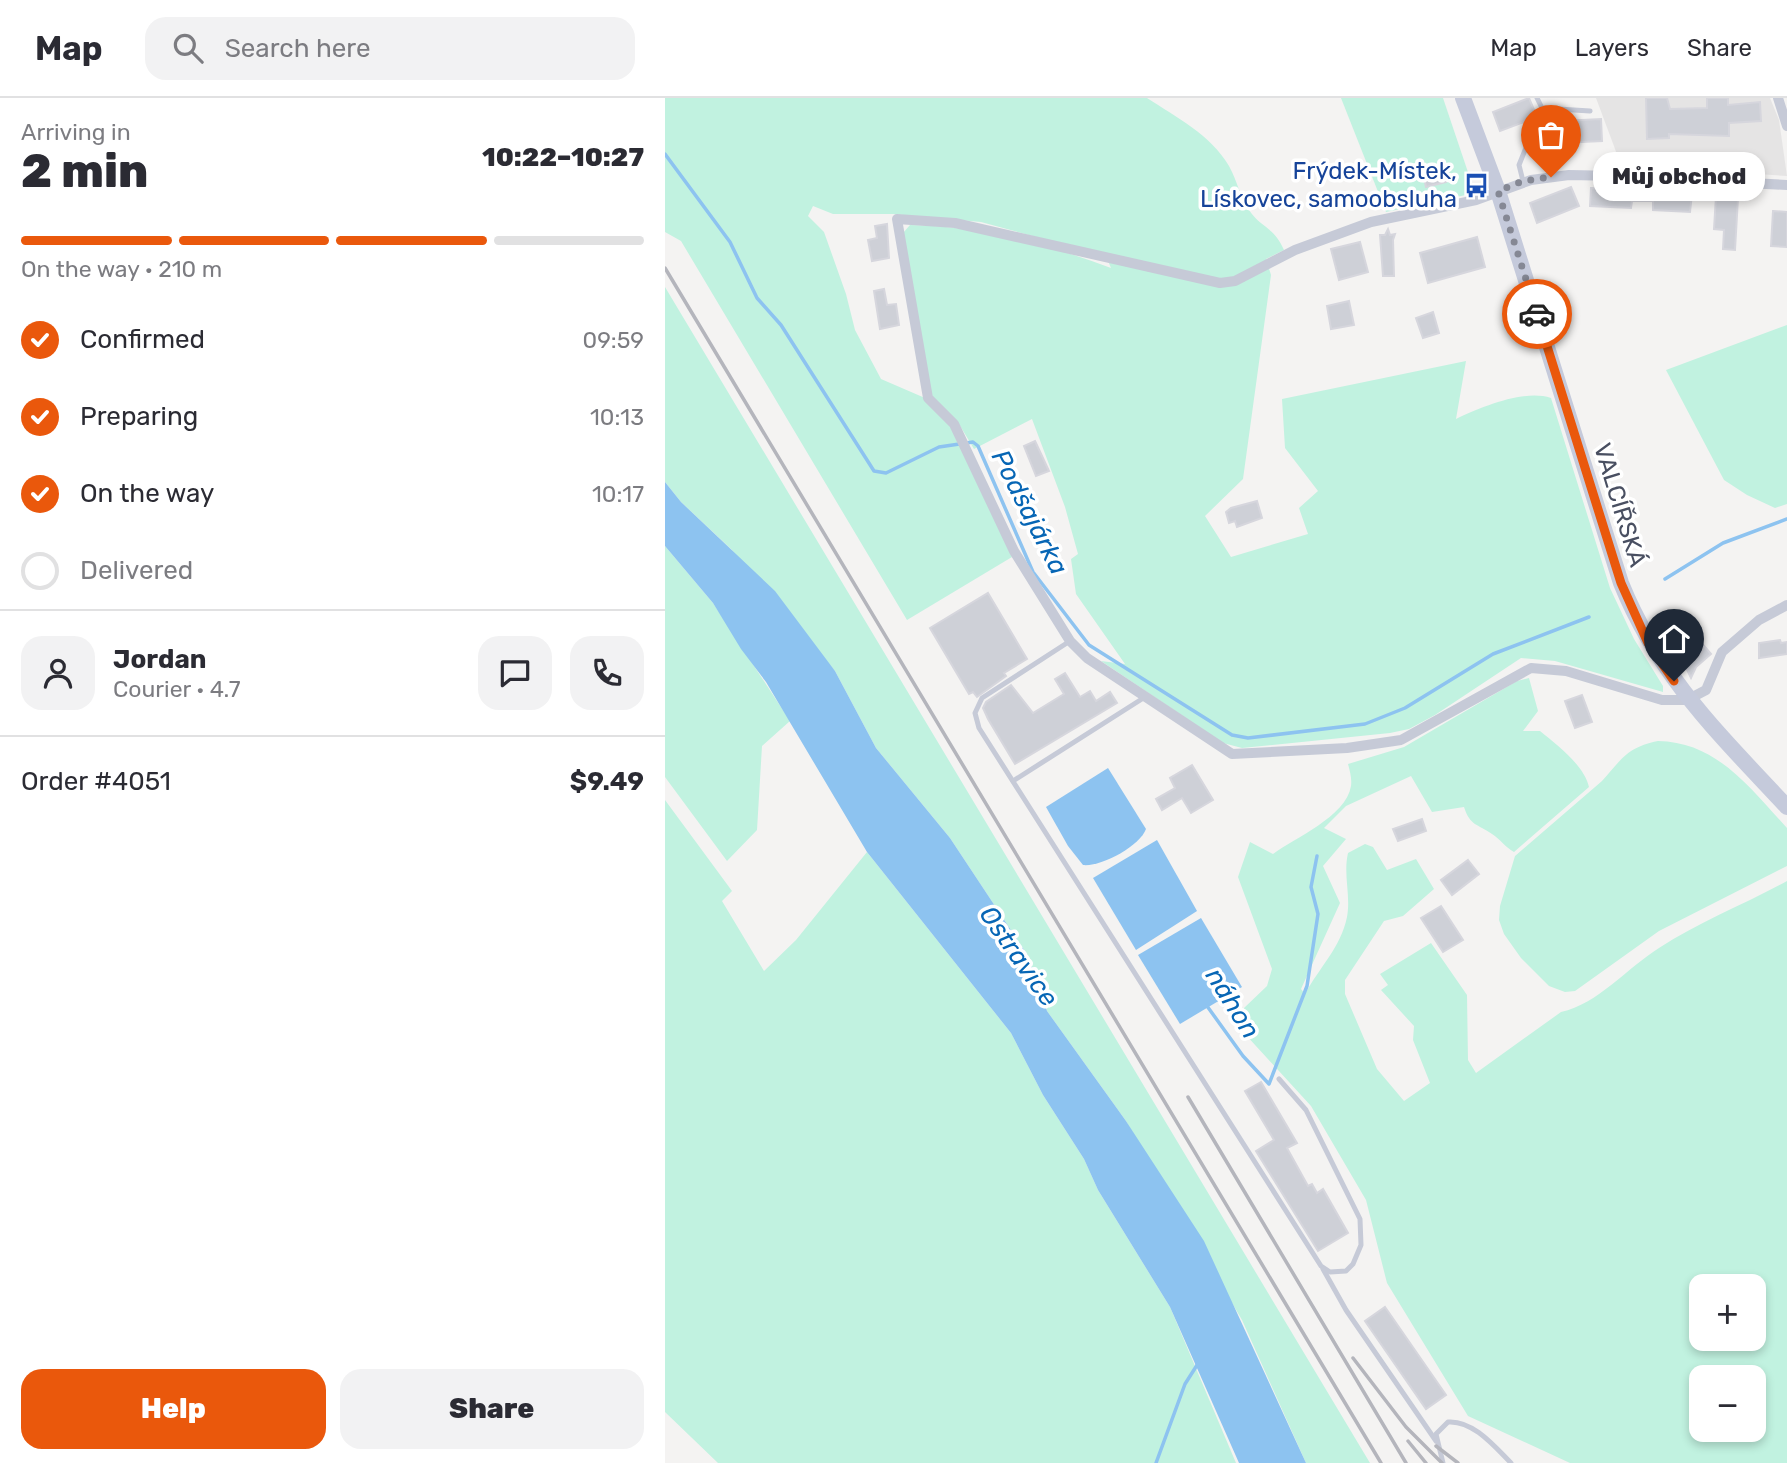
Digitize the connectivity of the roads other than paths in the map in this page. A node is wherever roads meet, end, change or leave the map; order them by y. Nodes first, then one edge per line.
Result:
1 (1463, 98) edge
2 (1537, 98) edge
3 (1778, 98) edge
4 (1542, 108) junction
5 (1590, 111) dead end
6 (1787, 126) edge
7 (1523, 181) junction
8 (1787, 185) edge
9 (1498, 191) junction
10 (1787, 606) edge
11 (1070, 641) junction
12 (1145, 697) junction
13 (1688, 700) junction
14 (1013, 781) junction
15 (1787, 807) edge
16 (1279, 1079) dead end
17 (1321, 1266) junction
18 (1436, 1441) junction
19 (1443, 1463) edge
20 (1511, 1463) edge

1 - 9 main road, VALCÍŘSKÁ
2 - 4 lane
3 - 6 street
4 - 5 lane
4 - 7 lane
7 - 8 street
7 - 9 street
9 - 11 street
9 - 13 main road, VALCÍŘSKÁ
10 - 13 street
11 - 12 street
11 - 14 lane
12 - 13 street
12 - 14 lane
13 - 15 main road, VALCÍŘSKÁ
14 - 17 lane
16 - 17 lane
17 - 18 lane
18 - 19 lane
18 - 20 lane

